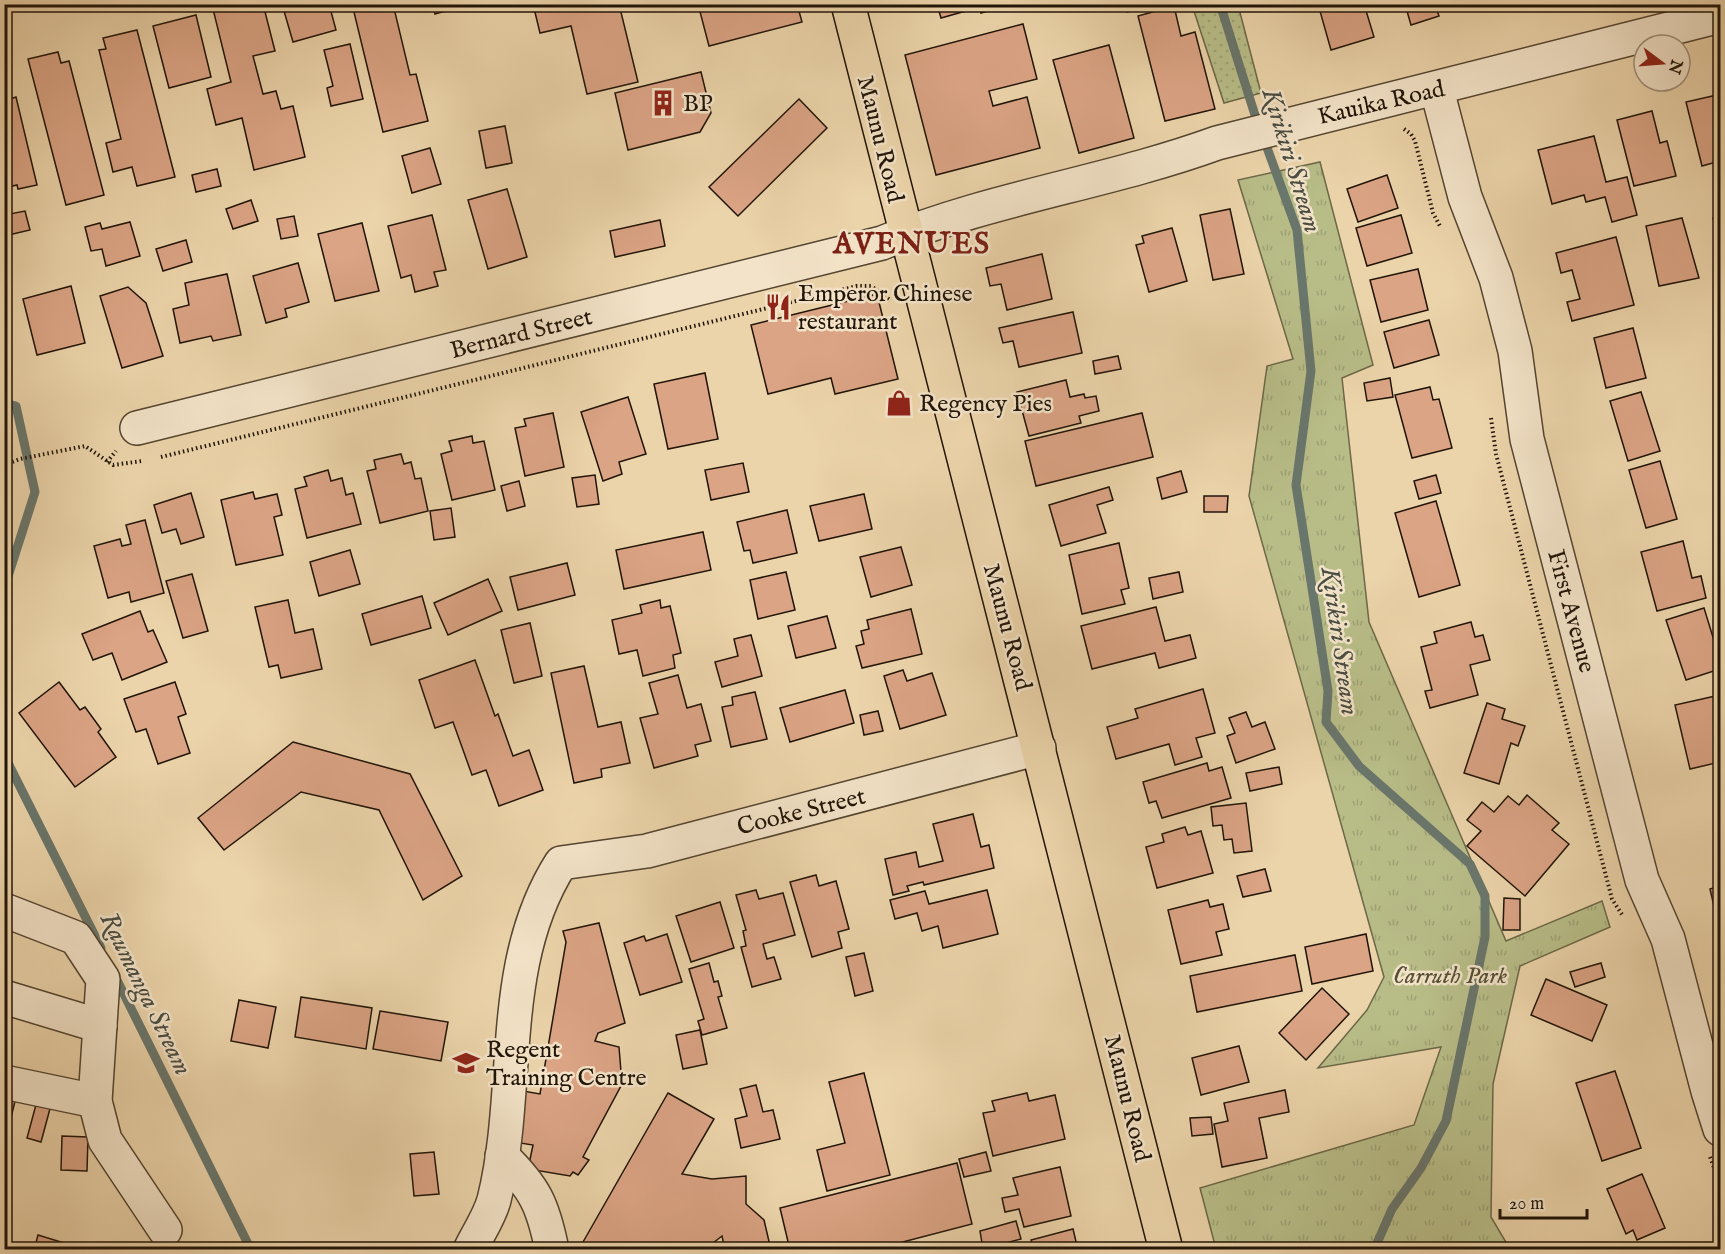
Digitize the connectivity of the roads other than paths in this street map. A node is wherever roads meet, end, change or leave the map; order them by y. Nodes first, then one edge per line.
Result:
1 (848, 4) edge
2 (1720, 15) edge
3 (1437, 90) junction
4 (905, 234) junction
5 (137, 428) dead end
6 (1039, 748) junction
7 (4, 910) edge
8 (4, 997) edge
9 (100, 1026) junction
10 (4, 1083) edge
11 (95, 1101) junction
12 (1720, 1129) edge
13 (502, 1156) junction
14 (165, 1230) dead end
15 (470, 1250) edge
16 (552, 1250) edge
17 (1166, 1250) edge

1 - 4 main road, Maunu Road
2 - 3 street, Kauika Road
3 - 4 street, Kauika Road
3 - 12 street, First Avenue
4 - 5 street, Bernard Street
4 - 6 main road, Maunu Road
6 - 13 street, Cooke Street
6 - 17 main road, Maunu Road
7 - 9 street
8 - 9 street
9 - 11 street
10 - 11 street
11 - 14 street
13 - 15 street
13 - 16 street

